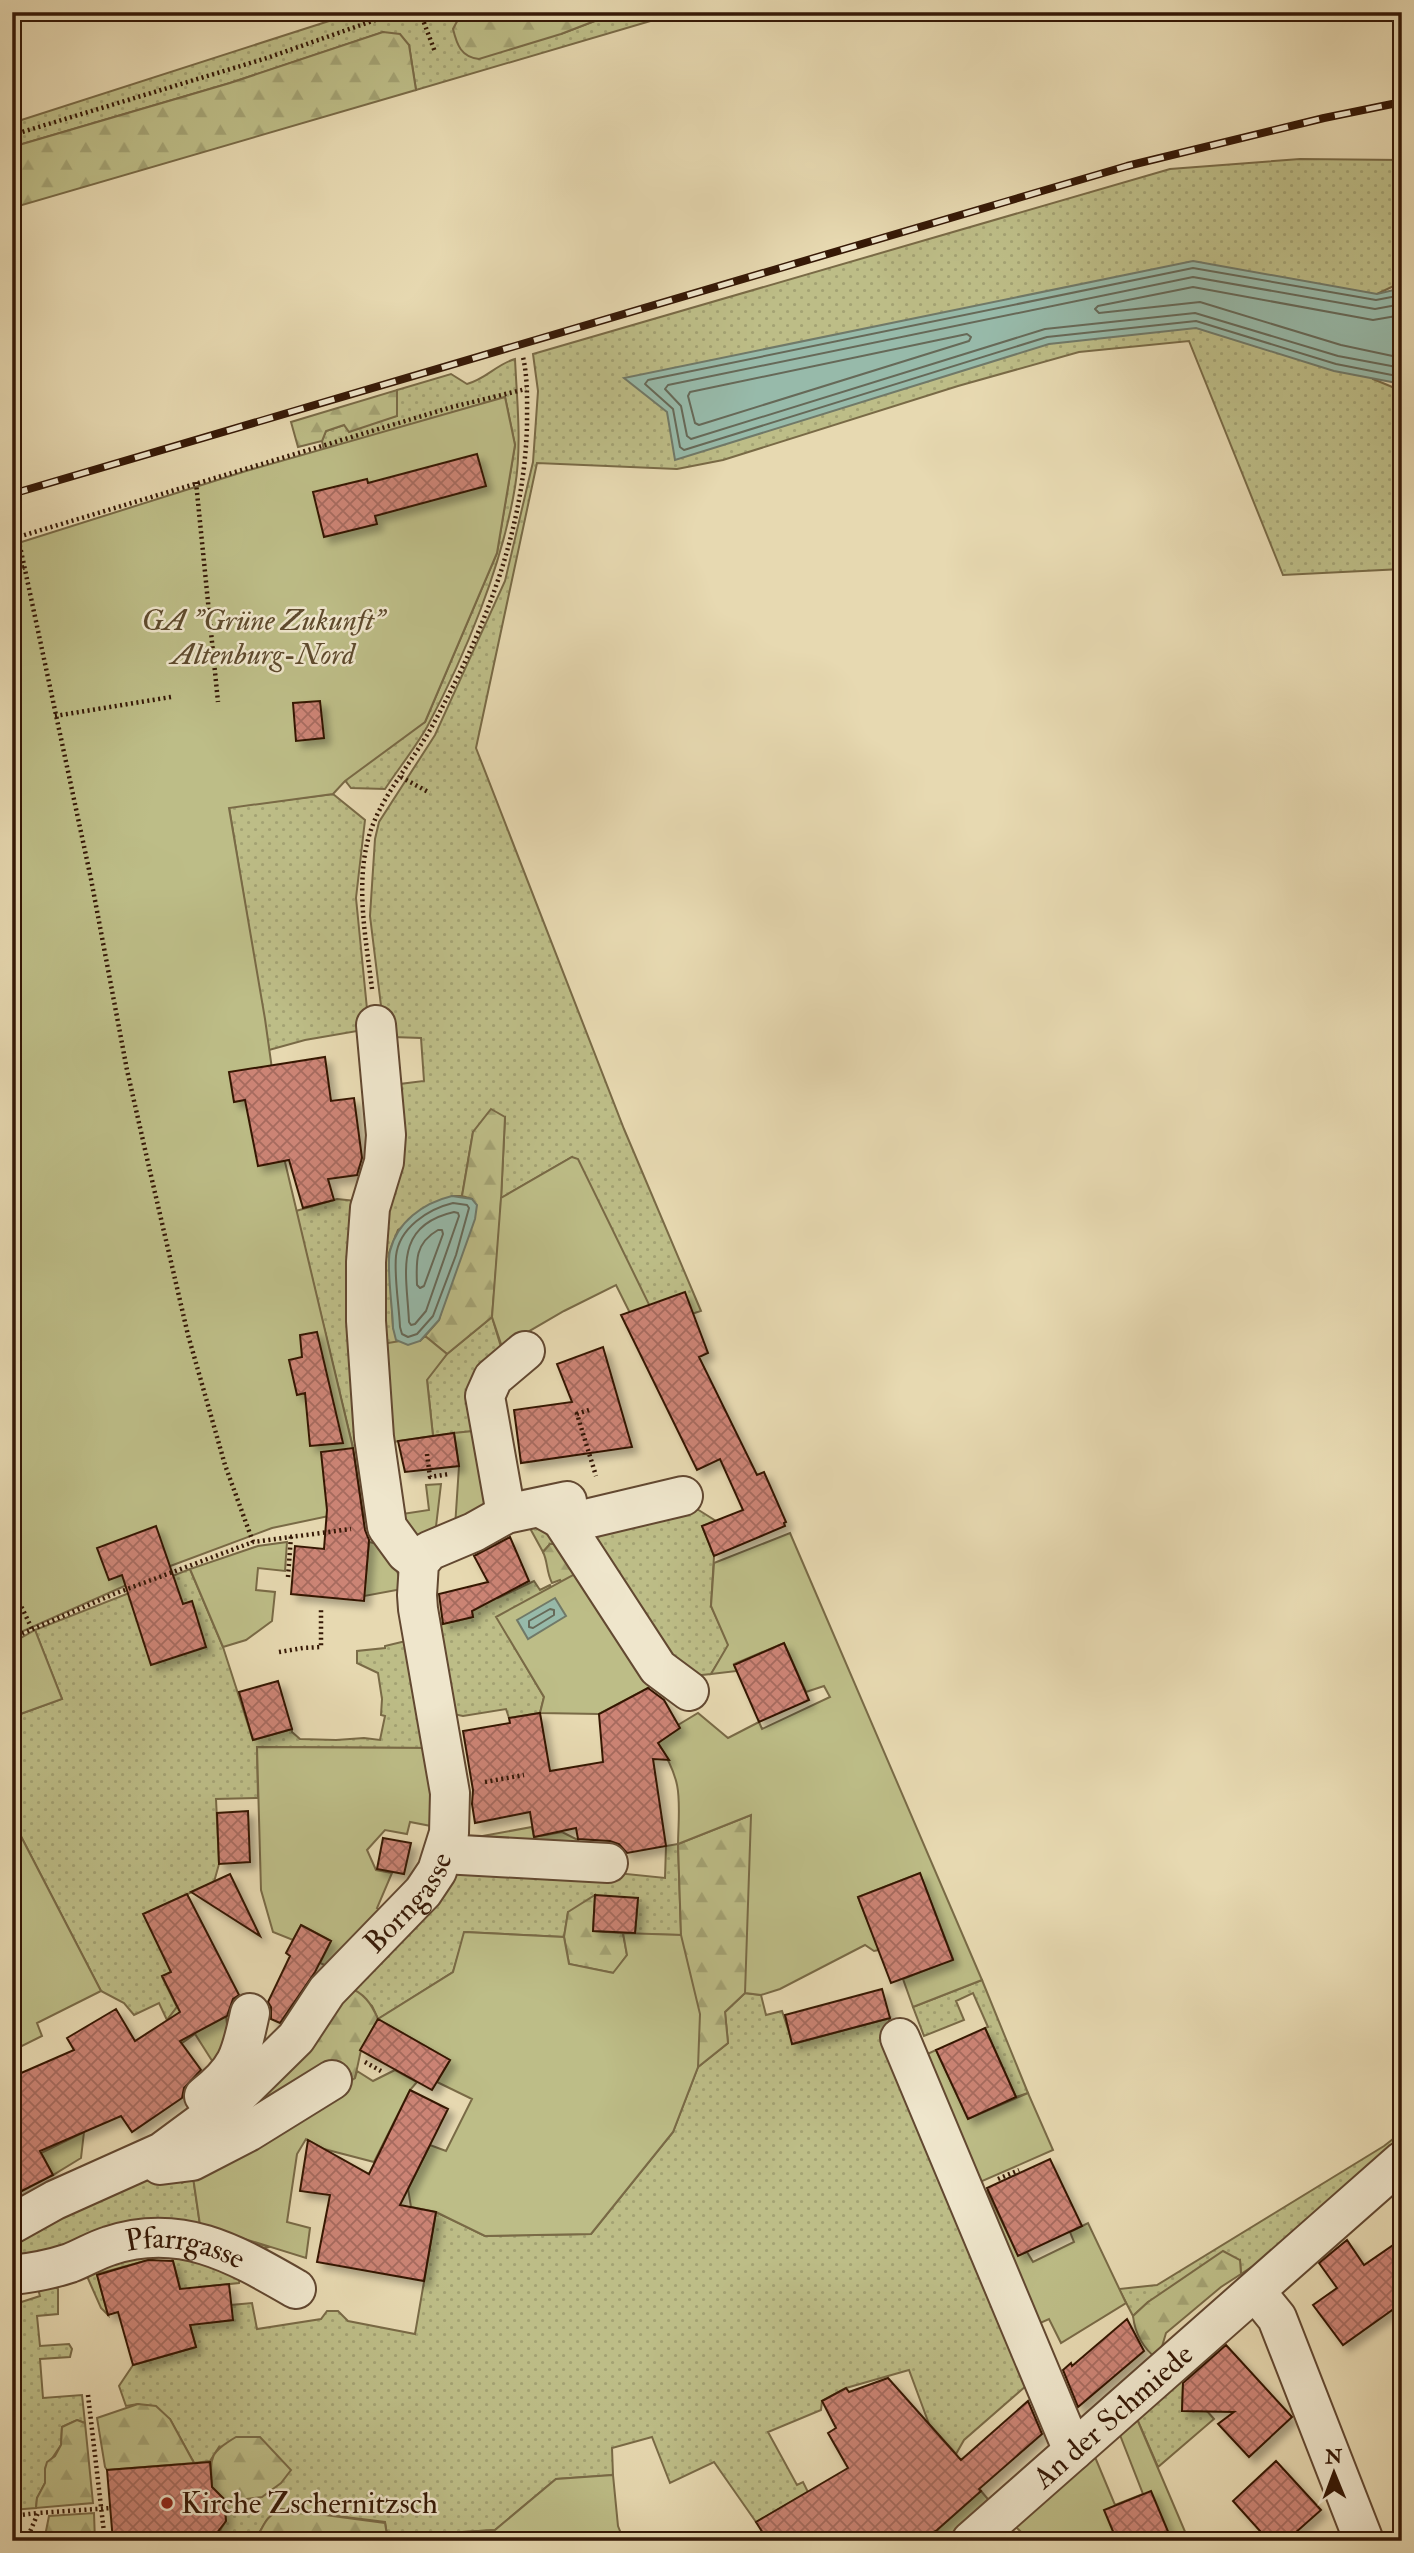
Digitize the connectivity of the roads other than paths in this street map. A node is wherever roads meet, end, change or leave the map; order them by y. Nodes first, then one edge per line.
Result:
1 (376, 1024) road end
2 (525, 1351) dead end
3 (683, 1496) dead end
4 (554, 1504) junction
5 (419, 1563) junction
6 (689, 1691) dead end
7 (443, 1854) junction
8 (608, 1863) dead end
9 (250, 2013) dead end
10 (900, 2038) dead end
11 (332, 2080) dead end
12 (1402, 2161) edge
13 (140, 2162) junction
14 (55, 2200) junction
15 (12, 2224) edge
16 (12, 2275) edge
17 (296, 2289) dead end
18 (1255, 2292) junction
19 (1073, 2451) junction
20 (971, 2541) edge
21 (1364, 2541) edge

1 - 5 street
2 - 4 street
3 - 4 street
4 - 5 street
4 - 6 street
5 - 7 street, Borngasse
7 - 8 street
7 - 13 street, Borngasse
9 - 14 street
10 - 19 street
11 - 13 street
12 - 18 street, An der Schmiede
13 - 14 street, Borngasse
14 - 15 street, Borngasse
16 - 17 street, Pfarrgasse
18 - 19 street, An der Schmiede
18 - 21 street
19 - 20 street, An der Schmiede

